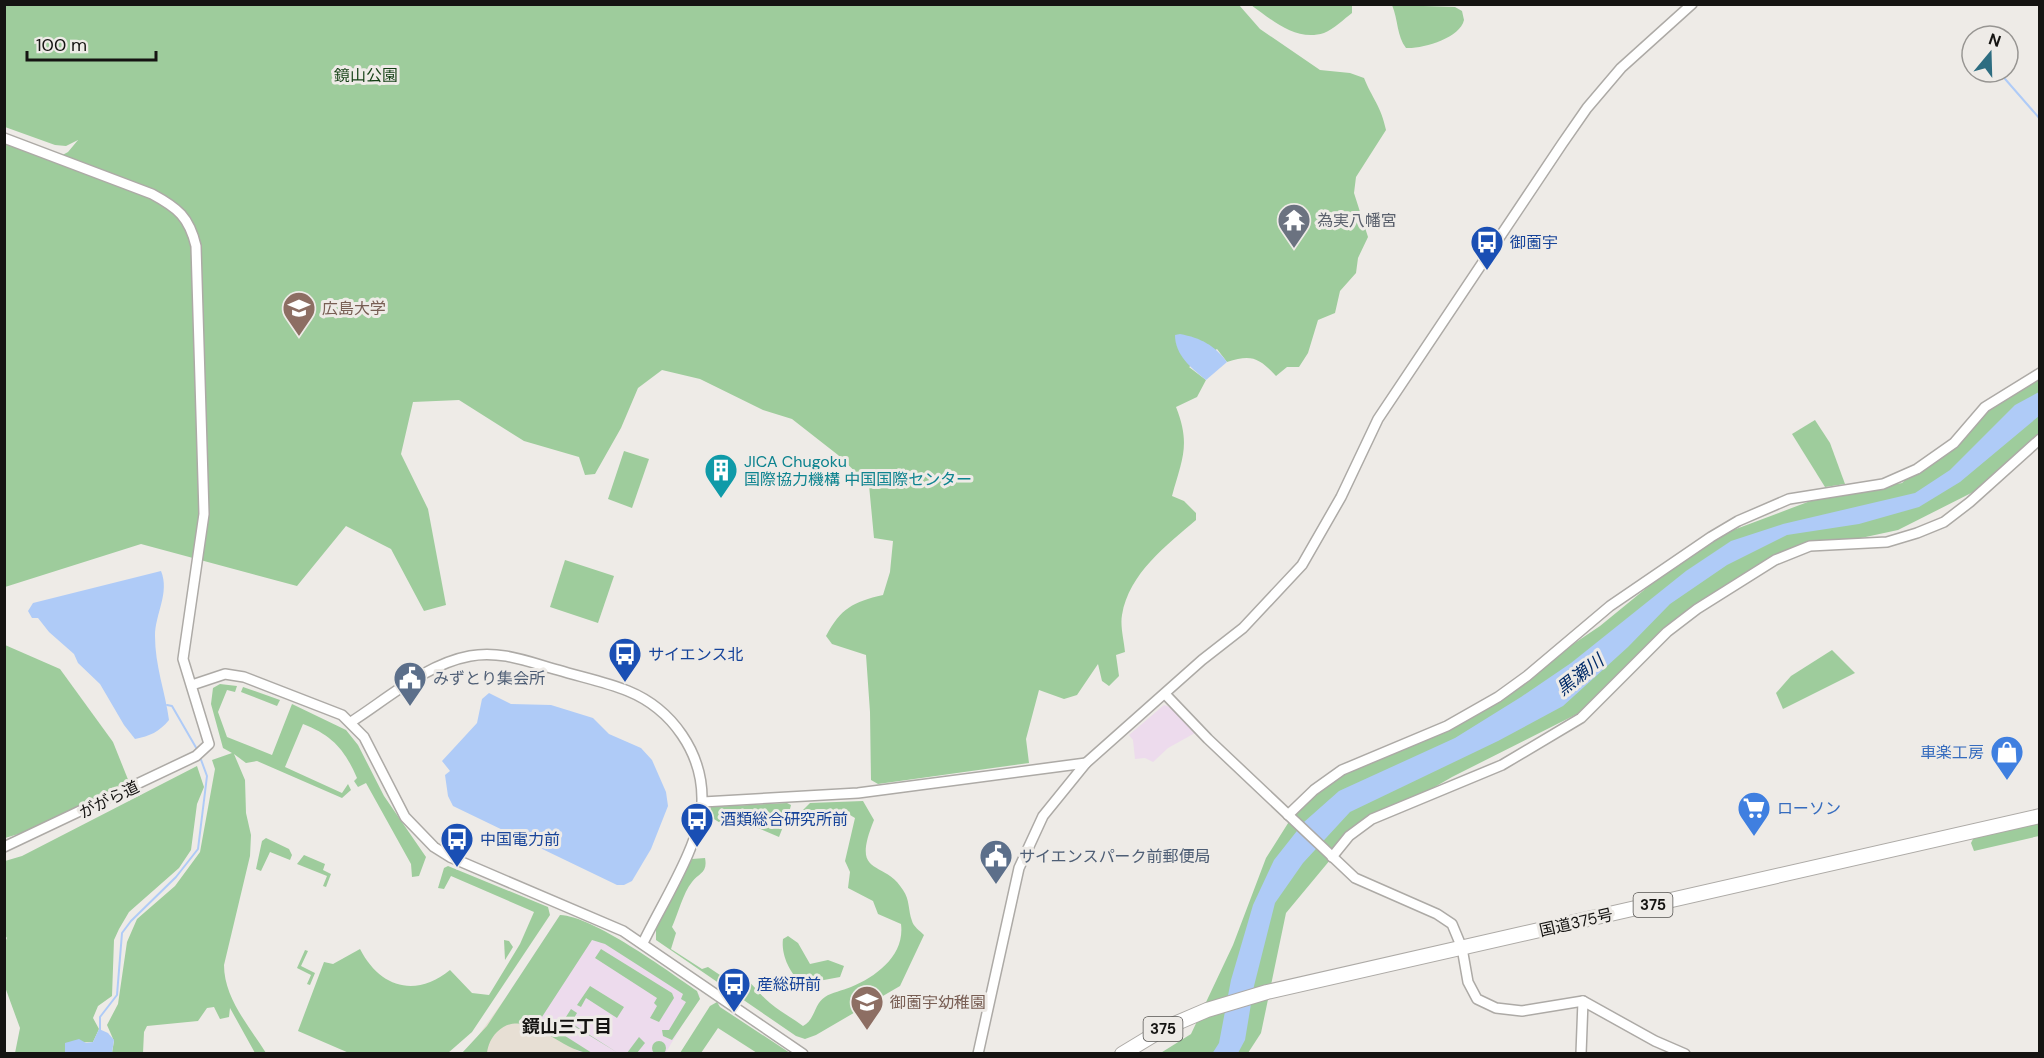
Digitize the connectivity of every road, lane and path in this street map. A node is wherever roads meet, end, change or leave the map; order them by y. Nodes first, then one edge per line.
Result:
1 (1692, 4) edge
2 (4, 138) edge
3 (2040, 372) edge
4 (2040, 439) edge
5 (192, 685) junction
6 (1165, 693) junction
7 (351, 722) junction
8 (1086, 762) junction
9 (703, 802) junction
10 (1288, 815) junction
11 (2040, 816) edge
12 (4, 847) edge
13 (1332, 857) junction
14 (643, 943) junction
15 (1462, 948) junction
16 (1583, 1001) junction
17 (803, 1053) edge
18 (978, 1053) edge
19 (1122, 1053) edge
20 (1581, 1053) edge
21 (1685, 1053) edge

1 - 6 street
2 - 5 street
3 - 10 street
4 - 13 street
5 - 7 street
5 - 12 street, ががら道
6 - 8 street
6 - 10 street
7 - 9 street
7 - 14 street
8 - 9 street
8 - 18 street
9 - 14 street
10 - 13 street
11 - 15 highway, 国道375号 / 375
13 - 15 street
14 - 17 street
15 - 16 street
15 - 19 highway, 国道375号 / 375
16 - 20 street
16 - 21 street

